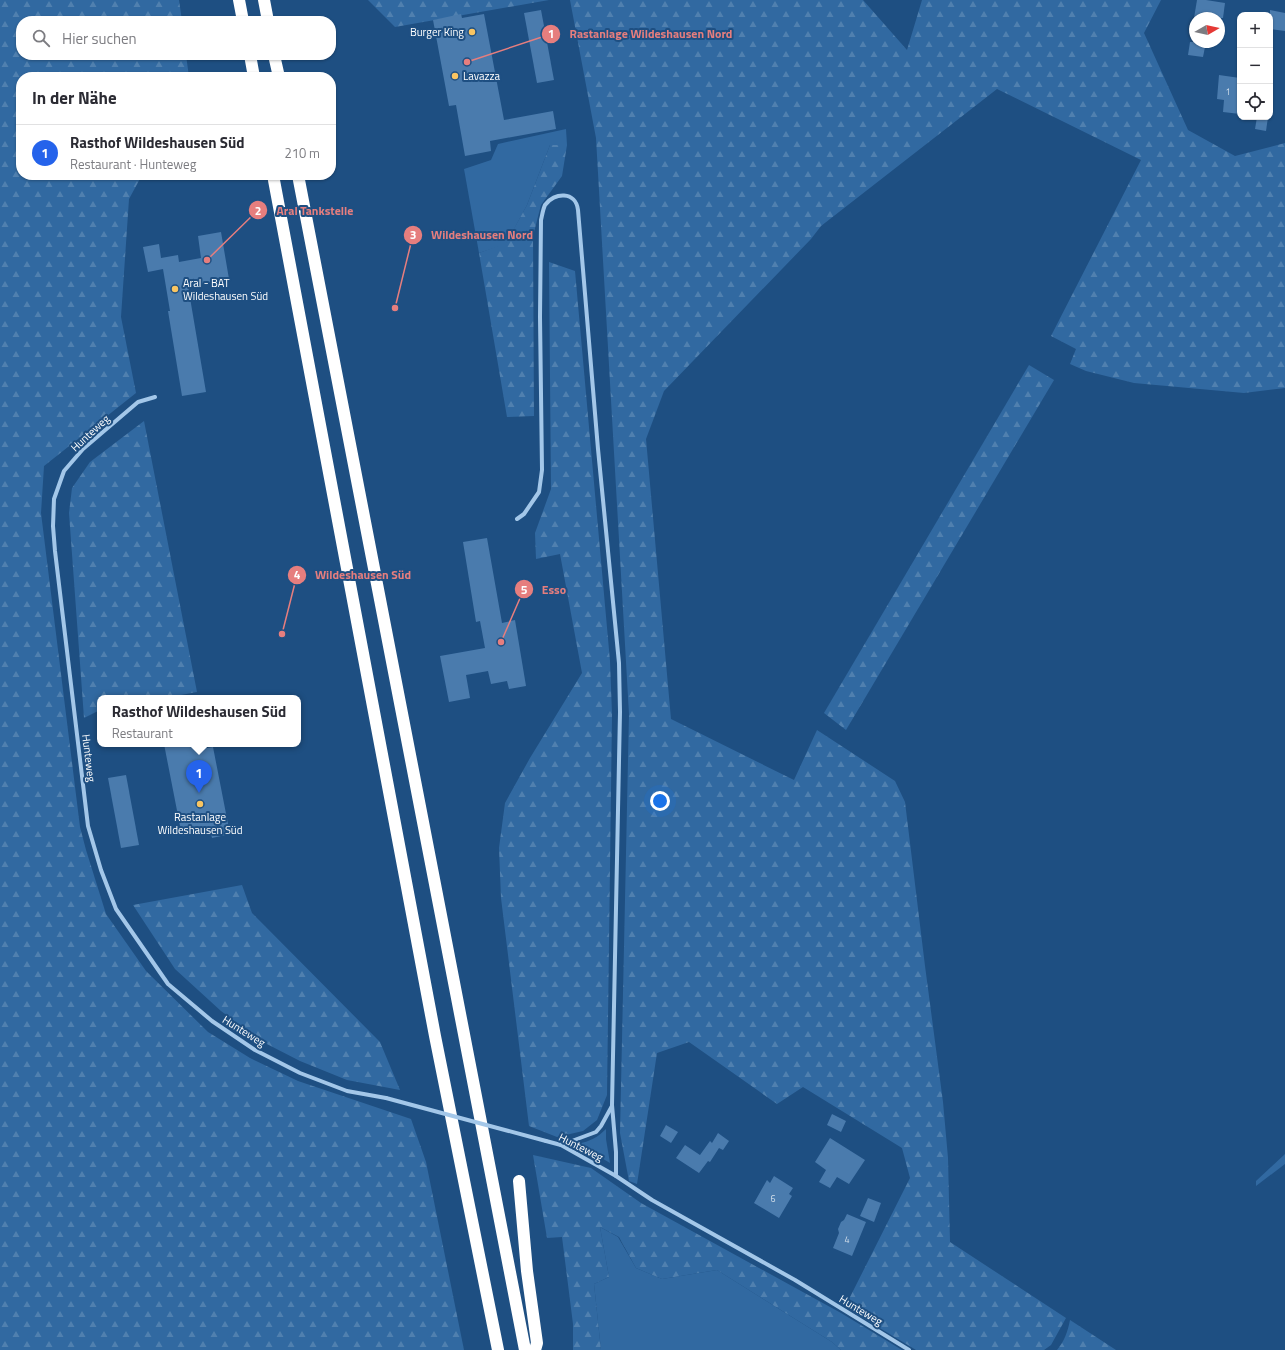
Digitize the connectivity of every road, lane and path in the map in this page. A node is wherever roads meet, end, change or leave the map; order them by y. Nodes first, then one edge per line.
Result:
1 (240, 0) edge
2 (264, 0) edge
3 (243, 16) edge
4 (267, 16) edge
5 (251, 60) edge
6 (275, 60) edge
7 (253, 72) edge
8 (278, 72) edge
9 (274, 180) edge
10 (299, 180) edge
11 (154, 397) dead end
12 (517, 519) dead end
13 (612, 1105) junction
14 (561, 1145) junction
15 (616, 1176) junction
16 (519, 1181) dead end
17 (498, 1350) edge
18 (525, 1350) edge
19 (535, 1350) edge
20 (909, 1350) edge

1 - 3 highway
2 - 4 highway
5 - 7 highway
6 - 8 highway
9 - 17 highway
10 - 18 highway
11 - 14 street, Hunteweg, bridge
12 - 13 street
13 - 14 street
13 - 15 street
14 - 15 street, Hunteweg
15 - 20 street, Hunteweg
16 - 19 highway

